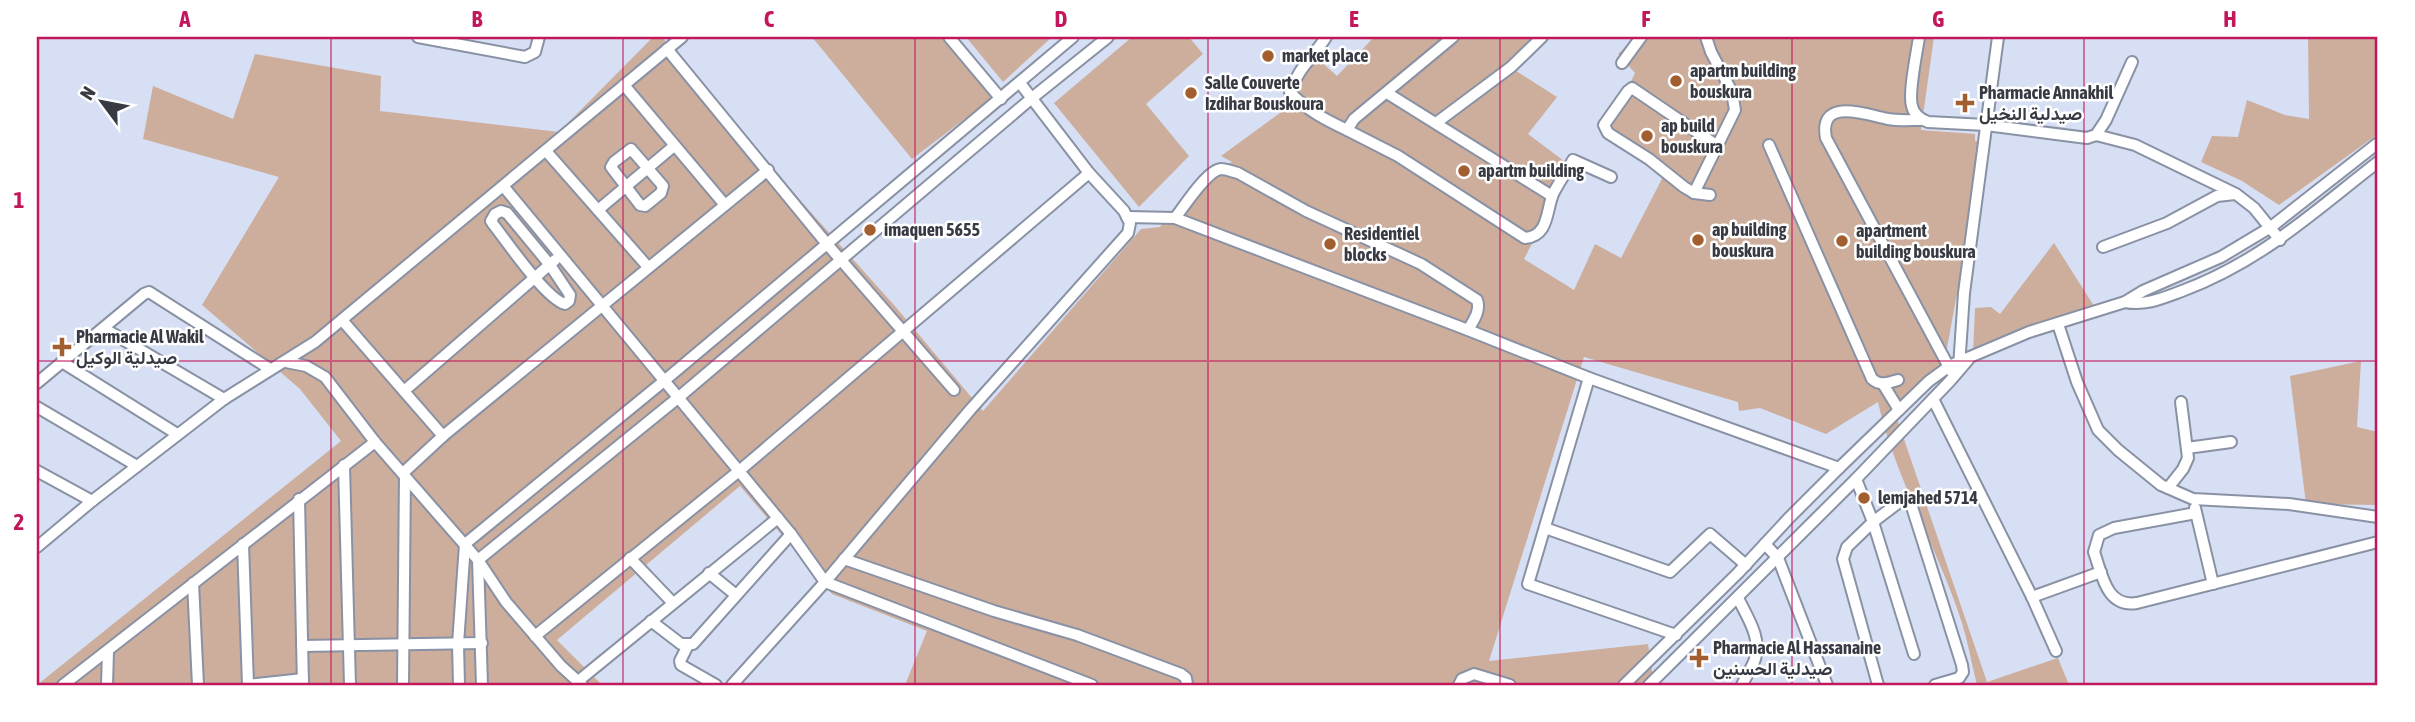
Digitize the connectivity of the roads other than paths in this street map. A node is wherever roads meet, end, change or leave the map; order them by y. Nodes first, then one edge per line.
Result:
1 (418, 37) edge
2 (539, 37) edge
3 (682, 37) edge
4 (949, 37) edge
5 (1073, 37) edge
6 (1108, 37) edge
7 (1326, 37) edge
8 (1453, 37) edge
9 (1542, 37) edge
10 (1641, 37) edge
11 (1706, 37) edge
12 (1919, 37) edge
13 (1998, 37) edge
14 (667, 49) junction
15 (2132, 62) dead end
16 (1622, 63) dead end
17 (1020, 83) junction
18 (624, 85) junction
19 (1387, 93) junction
20 (1032, 97) junction
21 (1001, 99) junction
22 (1921, 120) junction
23 (1436, 123) junction
24 (1986, 125) junction
25 (1347, 130) junction
26 (2096, 135) junction
27 (2378, 143) edge
28 (1716, 145) junction
29 (1769, 145) dead end
30 (674, 146) junction
31 (546, 151) junction
32 (2365, 152) junction
33 (2378, 162) edge
34 (649, 167) junction
35 (768, 170) junction
36 (1089, 173) junction
37 (1611, 177) dead end
38 (504, 187) junction
39 (626, 187) junction
40 (1694, 193) junction
41 (2236, 194) junction
42 (1710, 195) dead end
43 (1552, 196) junction
44 (725, 205) junction
45 (598, 210) junction
46 (1127, 217) junction
47 (1175, 218) junction
48 (2271, 227) junction
49 (2280, 240) junction
50 (827, 244) junction
51 (2102, 247) dead end
52 (561, 256) junction
53 (843, 260) junction
54 (550, 265) junction
55 (648, 267) junction
56 (535, 278) junction
57 (2125, 302) junction
58 (601, 305) junction
59 (342, 320) junction
60 (2058, 324) junction
61 (105, 328) junction
62 (903, 330) junction
63 (1468, 330) junction
64 (62, 362) junction
65 (286, 362) junction
66 (1958, 367) junction
67 (270, 369) junction
68 (1589, 377) junction
69 (1899, 380) dead end
70 (664, 381) junction
71 (37, 383) edge
72 (1883, 384) junction
73 (954, 390) dead end
74 (404, 391) junction
75 (679, 397) junction
76 (225, 399) junction
77 (1933, 399) junction
78 (2181, 402) dead end
79 (37, 407) edge
80 (1899, 410) junction
81 (177, 435) junction
82 (443, 436) junction
83 (376, 442) junction
84 (2231, 442) dead end
85 (2187, 448) junction
86 (137, 466) junction
87 (344, 466) junction
88 (1839, 468) junction
89 (37, 471) edge
90 (739, 471) junction
91 (404, 474) junction
92 (1856, 479) junction
93 (2168, 488) junction
94 (299, 499) junction
95 (2193, 499) junction
96 (92, 501) junction
97 (2196, 513) junction
98 (2378, 517) edge
99 (778, 518) junction
100 (1873, 523) junction
101 (1545, 528) junction
102 (791, 534) junction
103 (2378, 542) edge
104 (243, 544) junction
105 (465, 544) junction
106 (1765, 544) junction
107 (37, 547) edge
108 (630, 558) junction
109 (1778, 558) junction
110 (844, 559) junction
111 (478, 560) junction
112 (1746, 565) junction
113 (2101, 572) junction
114 (709, 573) junction
115 (825, 582) junction
116 (193, 583) junction
117 (2213, 583) junction
118 (736, 595) junction
119 (2032, 597) junction
120 (1738, 598) junction
121 (673, 603) junction
122 (651, 621) junction
123 (1675, 635) junction
124 (535, 636) junction
125 (402, 643) junction
126 (482, 643) junction
127 (458, 644) junction
128 (349, 645) junction
129 (688, 645) junction
130 (302, 646) junction
131 (108, 650) junction
132 (2056, 651) dead end
133 (1914, 654) dead end
134 (1628, 681) edge
135 (303, 682) edge
136 (580, 684) edge
137 (63, 685) edge
138 (107, 685) edge
139 (198, 685) edge
140 (248, 685) edge
141 (350, 685) edge
142 (402, 685) edge
143 (459, 685) edge
144 (482, 685) edge
145 (716, 685) edge
146 (732, 685) edge
147 (1092, 685) edge
148 (1187, 685) edge
149 (1460, 685) edge
150 (1510, 685) edge
151 (1642, 685) edge
152 (1649, 685) edge
153 (1742, 685) edge
154 (1826, 685) edge
155 (1878, 685) edge
156 (1935, 685) edge

1 - 2 street
3 - 14 street
4 - 21 street
5 - 17 street
6 - 20 street
7 - 25 street
8 - 19 street
9 - 23 street
10 - 16 street
11 - 28 street
12 - 22 street
13 - 24 street
14 - 18 street
14 - 35 street
15 - 26 street
17 - 20 street
17 - 21 street
18 - 30 street
18 - 31 street
19 - 23 street
19 - 25 street
20 - 36 street
20 - 53 street
21 - 50 street
22 - 24 street
22 - 66 street
23 - 43 street
24 - 26 street
24 - 66 street
25 - 43 street
26 - 41 street
27 - 32 street
28 - 40 street
28 - 40 street
29 - 72 street
30 - 34 street
30 - 44 street
31 - 38 street
31 - 45 street
32 - 33 street
32 - 48 street
33 - 49 street
34 - 39 street
34 - 39 street
34 - 39 street
35 - 44 street
35 - 50 street
36 - 46 street
36 - 62 street
37 - 43 street
38 - 52 street
38 - 59 street
39 - 45 street
40 - 42 street
41 - 48 street
41 - 51 street
44 - 55 street
45 - 55 street
46 - 47 street
46 - 110 street
47 - 63 street
47 - 63 street
48 - 49 street
48 - 57 street
49 - 57 street
50 - 53 street
50 - 70 street
52 - 54 street
52 - 58 street
53 - 62 street
53 - 75 street
54 - 56 street
54 - 56 street
54 - 56 street
55 - 58 street
56 - 74 street
57 - 60 street
58 - 70 street
58 - 82 street
59 - 65 street
59 - 74 street
60 - 66 street
60 - 93 street
61 - 64 street
61 - 67 street
61 - 76 street
62 - 73 street
62 - 90 street
63 - 68 street
64 - 71 street
64 - 81 street
65 - 67 street
65 - 83 street
66 - 77 street
66 - 80 street
67 - 76 street
68 - 88 street
68 - 101 street
69 - 72 street
70 - 75 street
70 - 105 street
72 - 80 street
74 - 82 street
75 - 90 street
75 - 111 street
76 - 81 street
77 - 92 street
77 - 119 street
78 - 85 street
79 - 86 street
80 - 88 street
81 - 86 street
82 - 91 street
83 - 87 street
83 - 91 street
84 - 85 street
85 - 93 street
86 - 96 street
87 - 94 street
87 - 128 street
88 - 106 street
89 - 96 street
90 - 99 street
90 - 108 street
91 - 105 street
91 - 125 street
92 - 100 street
92 - 109 street
93 - 95 street
94 - 104 street
94 - 130 street
95 - 97 street
95 - 98 street
96 - 107 street
97 - 113 street
97 - 117 street
99 - 102 street
99 - 114 street
100 - 133 street
100 - 155 street
100 - 156 street
101 - 112 street
101 - 123 street
102 - 115 street
102 - 118 street
103 - 117 street
104 - 116 street
104 - 140 street
105 - 111 street
105 - 127 street
106 - 109 street
106 - 112 street
108 - 121 street
108 - 124 street
109 - 120 street
109 - 154 street
110 - 115 street
110 - 148 street
111 - 124 street
111 - 126 street
112 - 123 street
113 - 117 street
113 - 119 street
114 - 118 street
114 - 121 street
115 - 146 street
115 - 147 street
116 - 131 street
116 - 139 street
118 - 129 street
119 - 132 street
120 - 152 street
120 - 153 street
121 - 122 street
122 - 129 street
122 - 136 street
123 - 134 street
124 - 136 street
125 - 127 street
125 - 128 street
125 - 142 street
126 - 127 street
126 - 144 street
127 - 143 street
128 - 130 street
128 - 141 street
129 - 145 street
130 - 135 street
131 - 137 street
131 - 138 street
134 - 151 street
135 - 140 street
149 - 150 street

